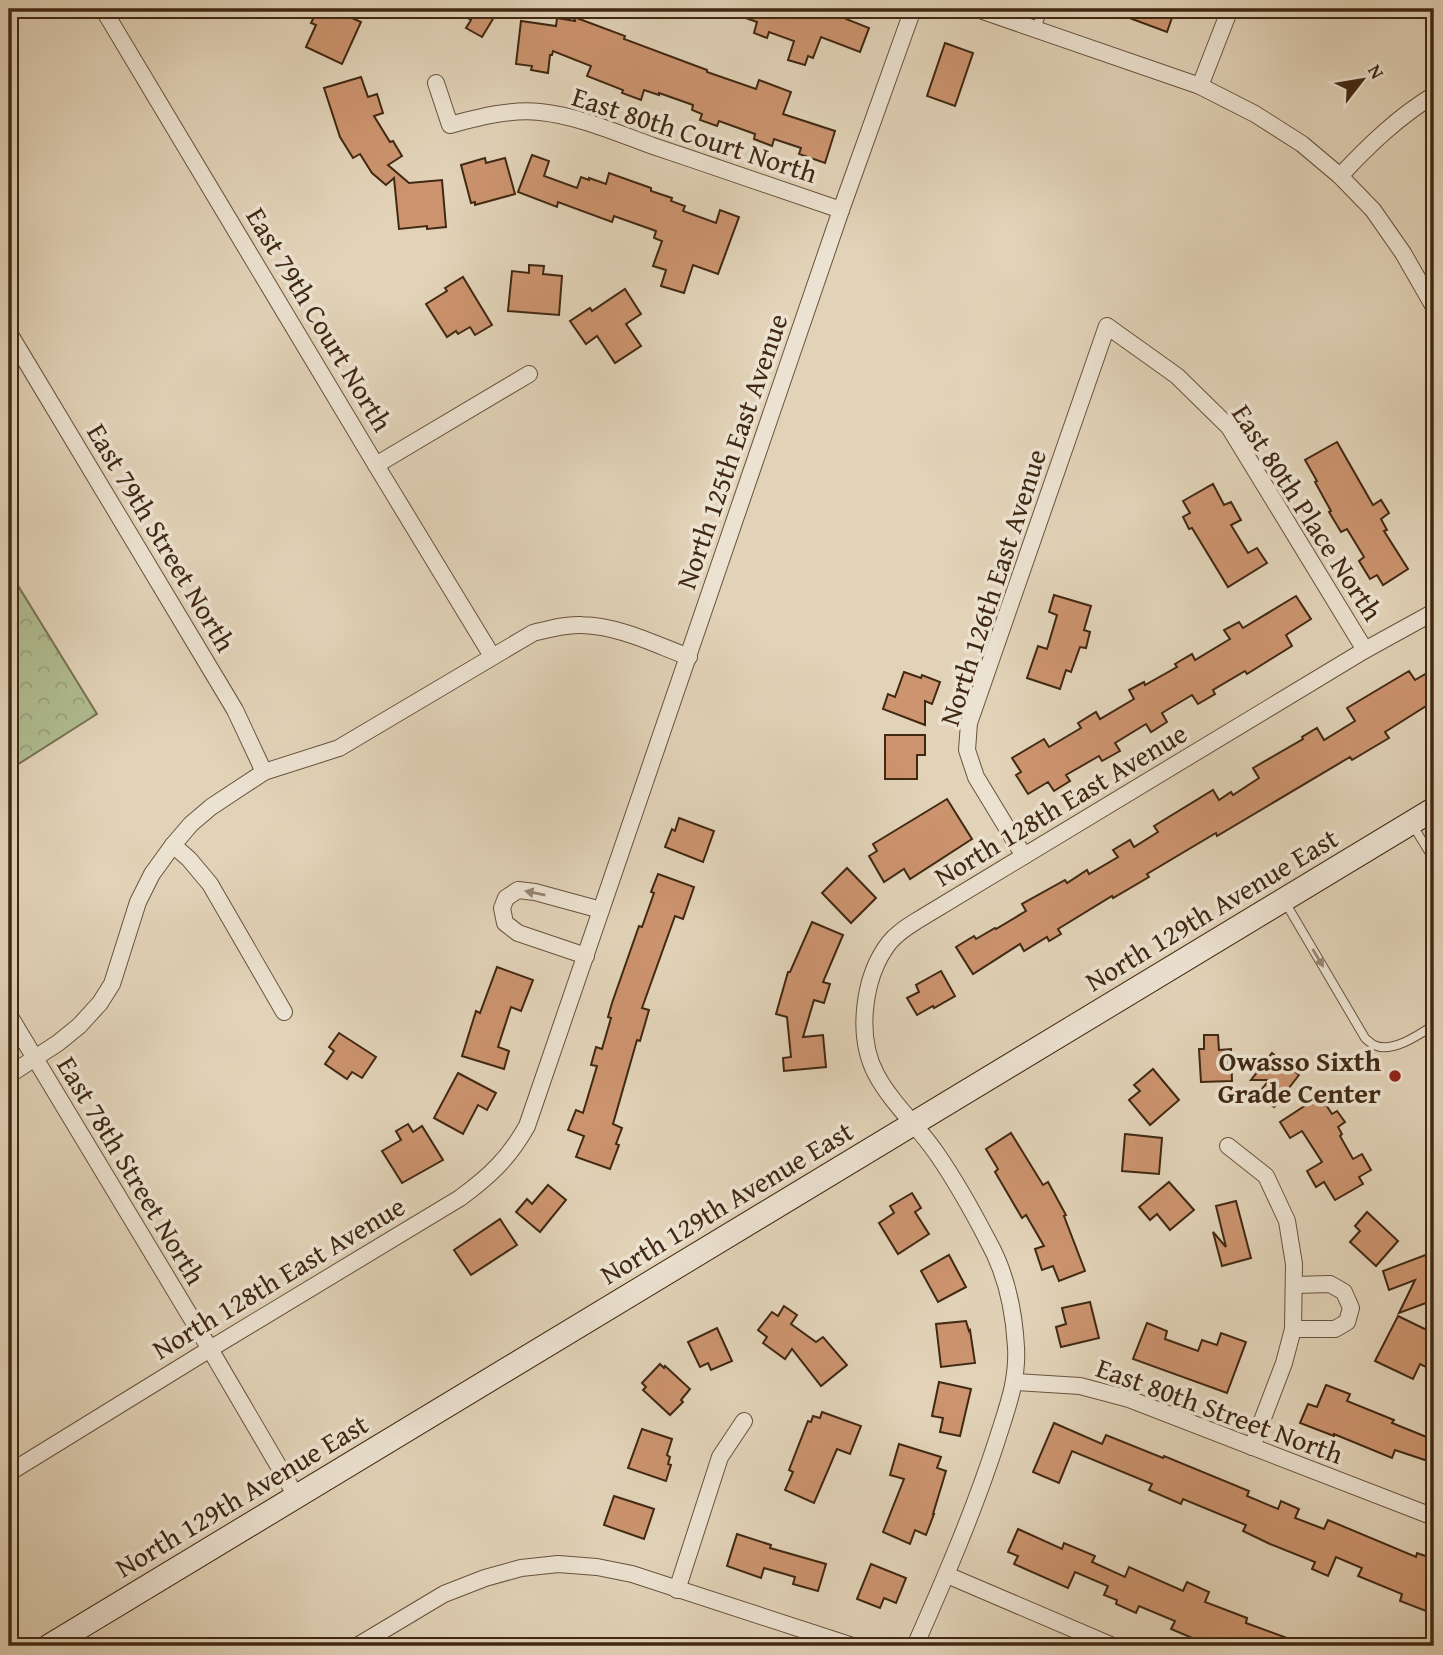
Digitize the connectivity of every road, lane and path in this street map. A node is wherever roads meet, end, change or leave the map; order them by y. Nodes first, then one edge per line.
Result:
1 (103, 9) edge
2 (913, 9) edge
3 (977, 9) edge
4 (1043, 9) edge
5 (1230, 9) edge
6 (1036, 29) junction
7 (436, 83) dead end
8 (1200, 86) junction
9 (1434, 95) edge
10 (1340, 176) junction
11 (841, 210) junction
12 (1434, 307) edge
13 (1107, 326) joint
14 (9, 333) edge
15 (529, 374) dead end
16 (376, 465) junction
17 (1434, 612) edge
18 (1365, 650) junction
19 (492, 656) junction
20 (689, 657) junction
21 (264, 772) junction
22 (1434, 809) edge
23 (1412, 823) junction
24 (173, 845) junction
25 (1024, 856) junction
26 (1434, 860) edge
27 (1283, 900) junction
28 (601, 910) junction
29 (586, 956) junction
30 (284, 1012) dead end
31 (9, 1015) edge
32 (1434, 1025) edge
33 (35, 1059) junction
34 (9, 1075) edge
35 (537, 1096) joint
36 (913, 1124) junction
37 (1227, 1146) dead end
38 (1295, 1285) junction
39 (1293, 1329) junction
40 (210, 1349) junction
41 (1015, 1382) junction
42 (744, 1421) dead end
43 (1252, 1447) junction
44 (10, 1468) edge
45 (296, 1496) junction
46 (1434, 1517) edge
47 (947, 1575) junction
48 (677, 1590) junction
49 (49, 1646) edge
50 (357, 1646) edge
51 (853, 1646) edge
52 (915, 1646) edge
53 (1113, 1646) edge

1 - 16 street, East 79th Court North
2 - 11 street, North 125th East Avenue
3 - 6 street
4 - 6 lane
5 - 8 street
6 - 8 street
7 - 11 street, East 80th Court North
8 - 10 street
9 - 10 street
10 - 12 street
11 - 20 street, North 125th East Avenue
13 - 18 street, East 80th Place North
13 - 25 street, North 126th East Avenue
14 - 21 street, East 79th Street North
15 - 16 street
16 - 19 street, East 79th Court North
17 - 18 street, North 128th East Avenue
18 - 25 street, North 128th East Avenue
19 - 20 street
19 - 21 street
20 - 28 street, North 125th East Avenue
21 - 24 street
22 - 23 main road, North 129th Avenue East
23 - 26 lane
23 - 27 main road, North 129th Avenue East
24 - 30 street
24 - 33 street
25 - 36 street, North 128th East Avenue
27 -> 32 lane
27 - 36 main road, North 129th Avenue East
28 - 29 street, North 125th East Avenue
28 -> 29 street
29 - 35 street, North 125th East Avenue
31 - 33 street, East 78th Street North
33 - 34 street
33 - 40 street, East 78th Street North
35 - 40 street, North 128th East Avenue
36 - 41 street
36 - 45 main road, North 129th Avenue East
37 - 38 street
38 - 39 street
38 - 39 street
39 - 43 street
40 - 44 street, North 128th East Avenue
40 - 45 street, East 78th Street North
41 - 43 street, East 80th Street North
41 - 47 street
42 - 48 street
43 - 46 street, East 80th Street North
45 - 49 main road, North 129th Avenue East
47 - 52 street
47 - 53 street
48 - 50 street
48 - 51 street

